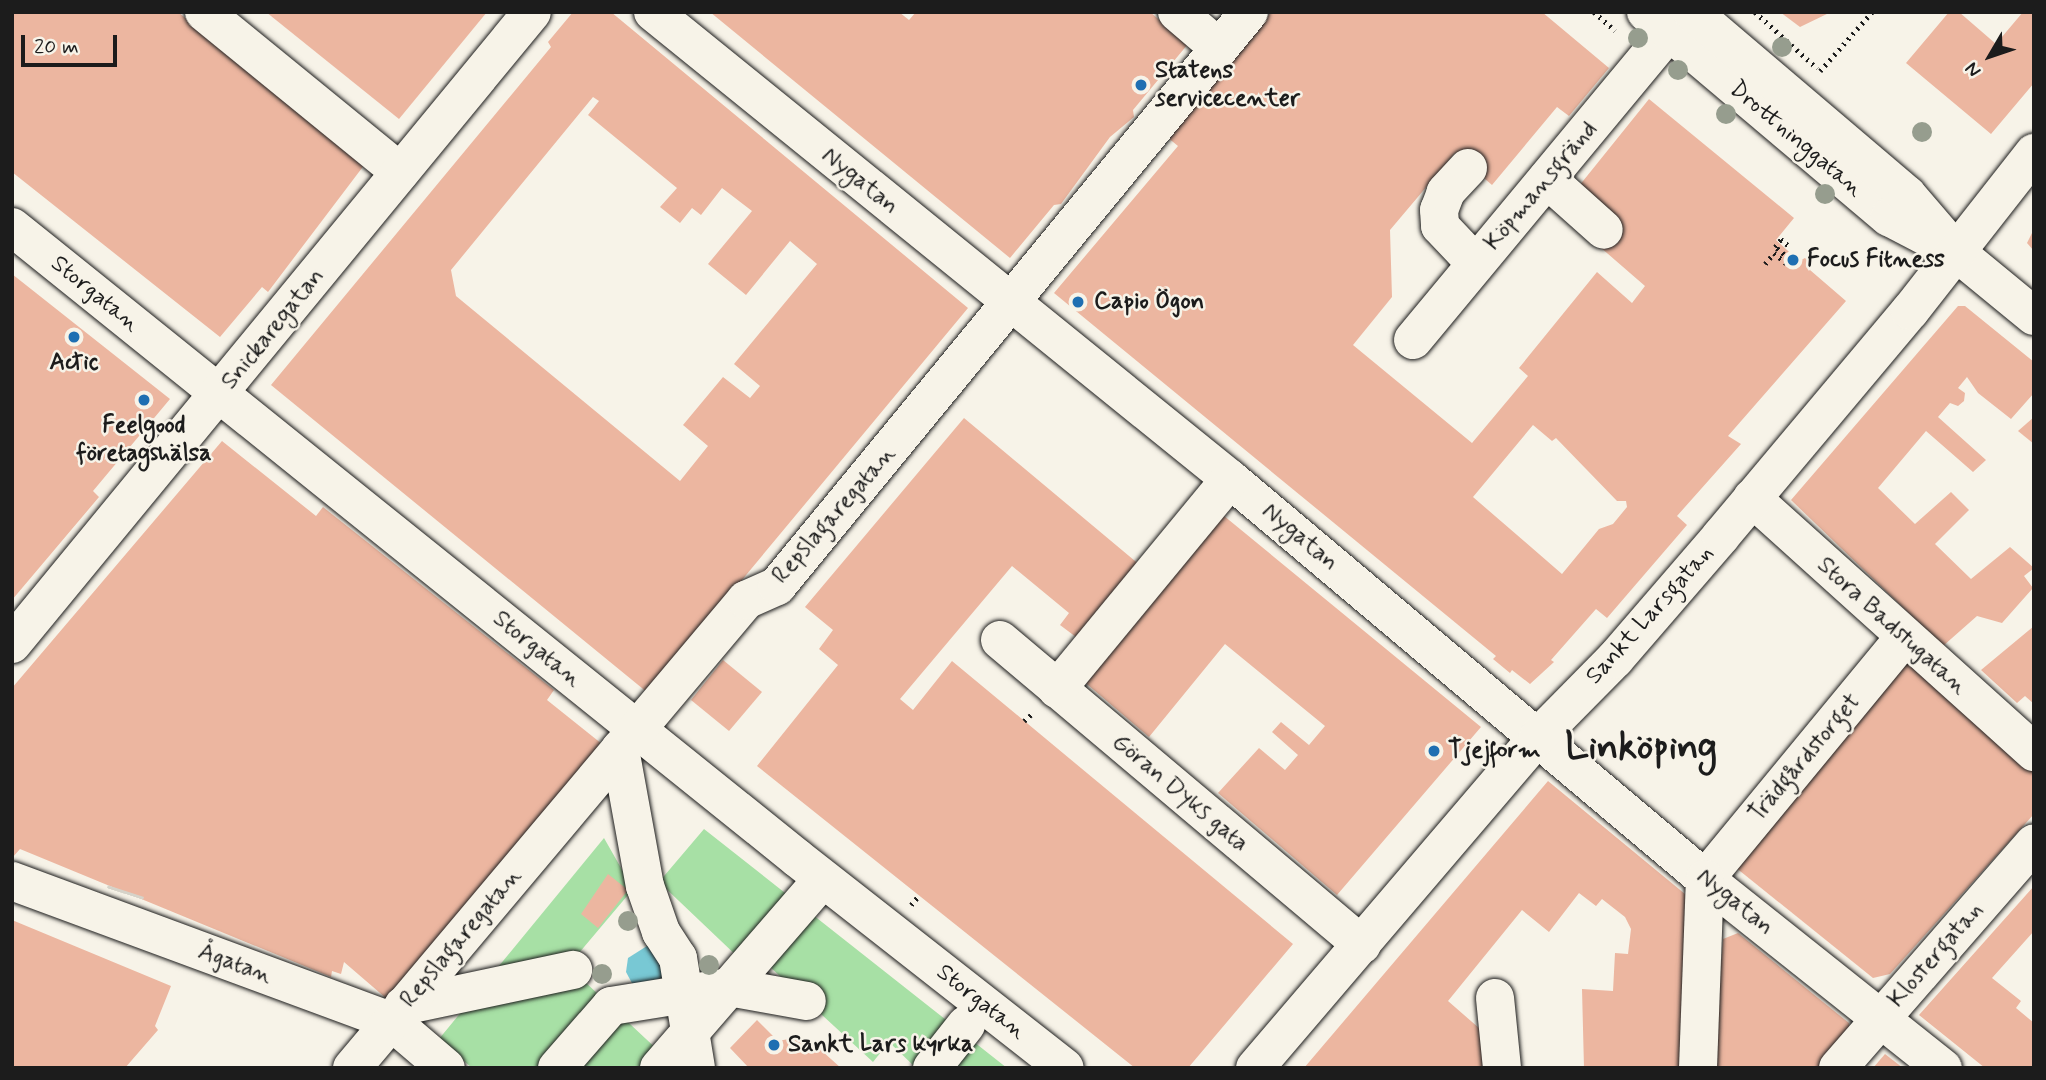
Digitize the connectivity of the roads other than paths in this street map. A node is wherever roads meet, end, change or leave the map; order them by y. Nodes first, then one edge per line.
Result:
1 (204, 12) edge
2 (532, 12) edge
3 (653, 12) edge
4 (1177, 12) edge
5 (1249, 12) edge
6 (1669, 19) edge
7 (1219, 48) junction
8 (2034, 153) edge
9 (1468, 168) dead end
10 (400, 172) junction
11 (1547, 179) junction
12 (12, 227) edge
13 (1604, 230) dead end
14 (1956, 253) junction
15 (1476, 264) junction
16 (1011, 303) junction
17 (2034, 316) edge
18 (1413, 340) dead end
19 (220, 394) junction
20 (1230, 479) junction
21 (1752, 498) junction
22 (1904, 638) junction
23 (1000, 640) dead end
24 (12, 644) edge
25 (1057, 689) junction
26 (1538, 737) junction
27 (628, 739) junction
28 (2034, 752) edge
29 (2034, 843) edge
30 (823, 879) junction
31 (1705, 879) junction
32 (12, 881) edge
33 (1362, 945) junction
34 (573, 970) dead end
35 (729, 987) junction
36 (684, 993) junction
37 (1495, 998) dead end
38 (807, 1001) dead end
39 (397, 1013) junction
40 (1881, 1018) junction
41 (966, 1025) dead end
42 (693, 1050) edge
43 (352, 1068) edge
44 (446, 1068) edge
45 (557, 1068) edge
46 (659, 1068) edge
47 (932, 1068) edge
48 (1066, 1068) edge
49 (1255, 1068) edge
50 (1502, 1068) edge
51 (1698, 1068) edge
52 (1839, 1068) edge
53 (1943, 1068) edge

1 - 10 street
2 - 10 street, Snickaregatan
3 - 16 street, Nygatan
4 - 7 street
5 - 7 street, Repslagaregatan
6 - 11 street, Köpmansgränd
6 - 14 street, Drottninggatan
7 - 16 street, Repslagaregatan
8 - 14 street, Sankt Larsgatan
9 - 15 street
10 - 19 street, Snickaregatan
11 - 13 street
11 - 15 street, Köpmansgränd
12 - 19 street, Storgatan
14 - 17 street, Drottninggatan
14 - 21 street, Sankt Larsgatan
15 - 18 street, Köpmansgränd
16 - 20 street, Nygatan
16 - 27 street, Repslagaregatan
19 - 24 street, Snickaregatan
19 - 27 street, Storgatan
20 - 25 street
20 - 26 street, Nygatan
21 - 22 street, Stora Badstugatan
21 - 26 street, Sankt Larsgatan
22 - 28 street, Stora Badstugatan
22 - 31 street, Trädgårdstorget
23 - 25 street, Göran Dyks gata
25 - 33 street, Göran Dyks gata
26 - 31 street, Nygatan
26 - 33 street, Sankt Larsgatan
27 - 30 street, Storgatan
27 - 36 street
27 - 39 street, Repslagaregatan
29 - 40 street, Klostergatan
30 - 35 street
30 - 48 street, Storgatan
31 - 40 street, Nygatan
31 - 51 street
32 - 39 street, Ågatan
33 - 49 street, Sankt Larsgatan
34 - 39 street
35 - 36 street
35 - 38 street
35 - 42 street
36 - 42 street
36 - 45 street
37 - 50 street
39 - 43 street, Repslagaregatan
39 - 44 street, Ågatan
40 - 52 street, Klostergatan
40 - 53 street, Nygatan
41 - 47 street
42 - 46 street

